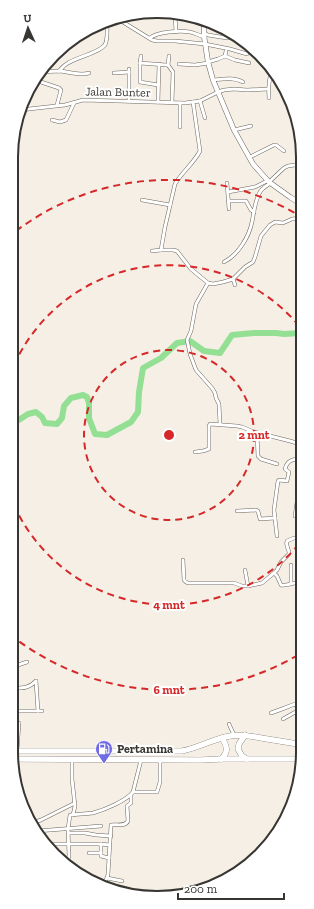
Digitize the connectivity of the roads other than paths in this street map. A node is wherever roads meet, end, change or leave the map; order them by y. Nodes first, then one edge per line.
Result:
1 (175, 20) edge
2 (124, 22) edge
3 (204, 27) edge
4 (107, 28) edge
5 (176, 32) junction
6 (204, 35) junction
7 (150, 38) junction
8 (228, 38) edge
9 (205, 44) junction
10 (226, 51) dead end
11 (247, 54) dead end
12 (141, 56) dead end
13 (168, 56) dead end
14 (225, 56) junction
15 (208, 62) junction
16 (140, 63) junction
17 (249, 63) dead end
18 (159, 64) junction
19 (168, 64) junction
20 (179, 64) dead end
21 (48, 71) edge
22 (59, 71) junction
23 (89, 73) dead end
24 (114, 73) dead end
25 (270, 76) edge
26 (213, 80) junction
27 (41, 82) edge
28 (243, 82) dead end
29 (158, 85) junction
30 (268, 89) junction
31 (218, 92) junction
32 (269, 98) dead end
33 (129, 101) junction
34 (200, 101) junction
35 (158, 102) junction
36 (172, 102) junction
37 (193, 102) junction
38 (74, 103) junction
39 (180, 103) junction
40 (57, 105) junction
41 (27, 109) edge
42 (205, 118) dead end
43 (52, 120) dead end
44 (251, 126) dead end
45 (180, 127) dead end
46 (234, 130) junction
47 (284, 151) dead end
48 (250, 157) junction
49 (296, 164) edge
50 (269, 182) junction
51 (227, 183) dead end
52 (228, 192) junction
53 (142, 200) dead end
54 (229, 201) junction
55 (296, 201) edge
56 (170, 205) junction
57 (229, 209) dead end
58 (254, 212) junction
59 (296, 219) edge
60 (161, 250) junction
61 (152, 251) dead end
62 (224, 262) dead end
63 (233, 279) junction
64 (208, 283) junction
65 (235, 285) dead end
66 (220, 424) junction
67 (257, 433) junction
68 (296, 443) edge
69 (194, 452) dead end
70 (296, 459) edge
71 (277, 464) dead end
72 (296, 509) edge
73 (237, 511) dead end
74 (295, 516) dead end
75 (275, 518) junction
76 (277, 536) dead end
77 (296, 538) edge
78 (182, 560) dead end
79 (291, 565) dead end
80 (245, 570) dead end
81 (274, 572) junction
82 (296, 582) edge
83 (291, 583) junction
84 (248, 586) junction
85 (27, 662) dead end
86 (18, 664) edge
87 (18, 688) edge
88 (296, 706) edge
89 (42, 710) dead end
90 (38, 711) junction
91 (296, 711) edge
92 (18, 712) edge
93 (271, 713) dead end
94 (283, 719) dead end
95 (229, 724) dead end
96 (234, 735) junction
97 (245, 735) junction
98 (222, 738) junction
99 (296, 744) edge
100 (18, 751) edge
101 (18, 759) edge
102 (221, 759) junction
103 (247, 759) junction
104 (296, 759) edge
105 (72, 760) junction
106 (141, 760) junction
107 (160, 760) junction
108 (132, 793) junction
109 (75, 803) junction
110 (73, 814) junction
111 (37, 821) edge
112 (101, 826) dead end
113 (68, 828) junction
114 (42, 831) edge
115 (69, 833) junction
116 (110, 836) junction
117 (69, 843) junction
118 (52, 844) edge
119 (101, 844) junction
120 (109, 845) junction
121 (89, 853) dead end
122 (101, 853) junction
123 (68, 858) edge
124 (109, 858) junction
125 (107, 878) junction
126 (122, 880) dead end
127 (105, 881) edge

1 - 5 street
2 - 7 street
3 - 6 main road
4 - 22 street
5 - 6 street
5 - 7 street
6 - 8 street
6 - 9 main road
7 - 9 street
9 - 11 street
9 - 15 main road
10 - 14 street
12 - 16 street
13 - 19 street
14 - 15 street
14 - 17 street
15 - 20 street
15 - 26 main road
16 - 18 street
16 - 29 street
18 - 19 street
18 - 29 street
19 - 36 street
21 - 22 street
22 - 23 street
24 - 33 street
25 - 30 street
26 - 28 street
26 - 31 main road
27 - 40 street
29 - 35 street
30 - 31 street, Jalan Bunter
30 - 32 street
31 - 34 street, Jalan Bunter
31 - 46 main road
33 - 35 street, Jalan Bunter
33 - 38 street, Jalan Bunter
34 - 37 street, Jalan Bunter
34 - 42 street
35 - 36 street, Jalan Bunter
36 - 39 street, Jalan Bunter
37 - 39 street, Jalan Bunter
37 - 56 street
38 - 40 street, Jalan Bunter
38 - 43 street
39 - 45 street
40 - 41 street, Jalan Bunter
44 - 46 street
46 - 48 main road
47 - 48 street
48 - 50 main road
49 - 50 street
50 - 52 street
50 - 55 main road
50 - 58 street
51 - 52 street
52 - 54 street
53 - 56 street
54 - 57 street
54 - 58 street
56 - 60 street
58 - 62 street
59 - 63 street
60 - 61 street
60 - 64 street
63 - 64 street
63 - 65 street
64 - 66 street
66 - 67 street
66 - 69 street
67 - 68 street
67 - 71 street
70 - 75 street
72 - 74 street
73 - 75 street
75 - 76 street
77 - 81 street
78 - 84 street
79 - 83 street
80 - 84 street
81 - 83 street
81 - 84 street
82 - 83 street
85 - 86 street
87 - 90 street
88 - 93 street
89 - 90 street
90 - 92 street
91 - 94 street
95 - 96 street
96 - 97 highway
96 - 98 highway
97 - 99 highway
97 - 103 highway
98 - 100 highway
98 - 102 highway
101 - 105 highway
102 - 103 highway
102 - 107 highway
103 - 104 highway
105 - 106 highway
105 - 109 street
106 - 107 highway
106 - 108 street
107 - 108 street
108 - 110 street
108 - 116 street
109 - 110 street
109 - 111 street
110 - 113 street
112 - 113 street
113 - 114 street
113 - 115 street
115 - 116 street
115 - 117 street
116 - 120 street
117 - 118 street
117 - 119 street
117 - 123 street
119 - 120 street
119 - 122 street
120 - 124 street
121 - 122 street
122 - 124 street
124 - 125 street
125 - 126 street
125 - 127 street

